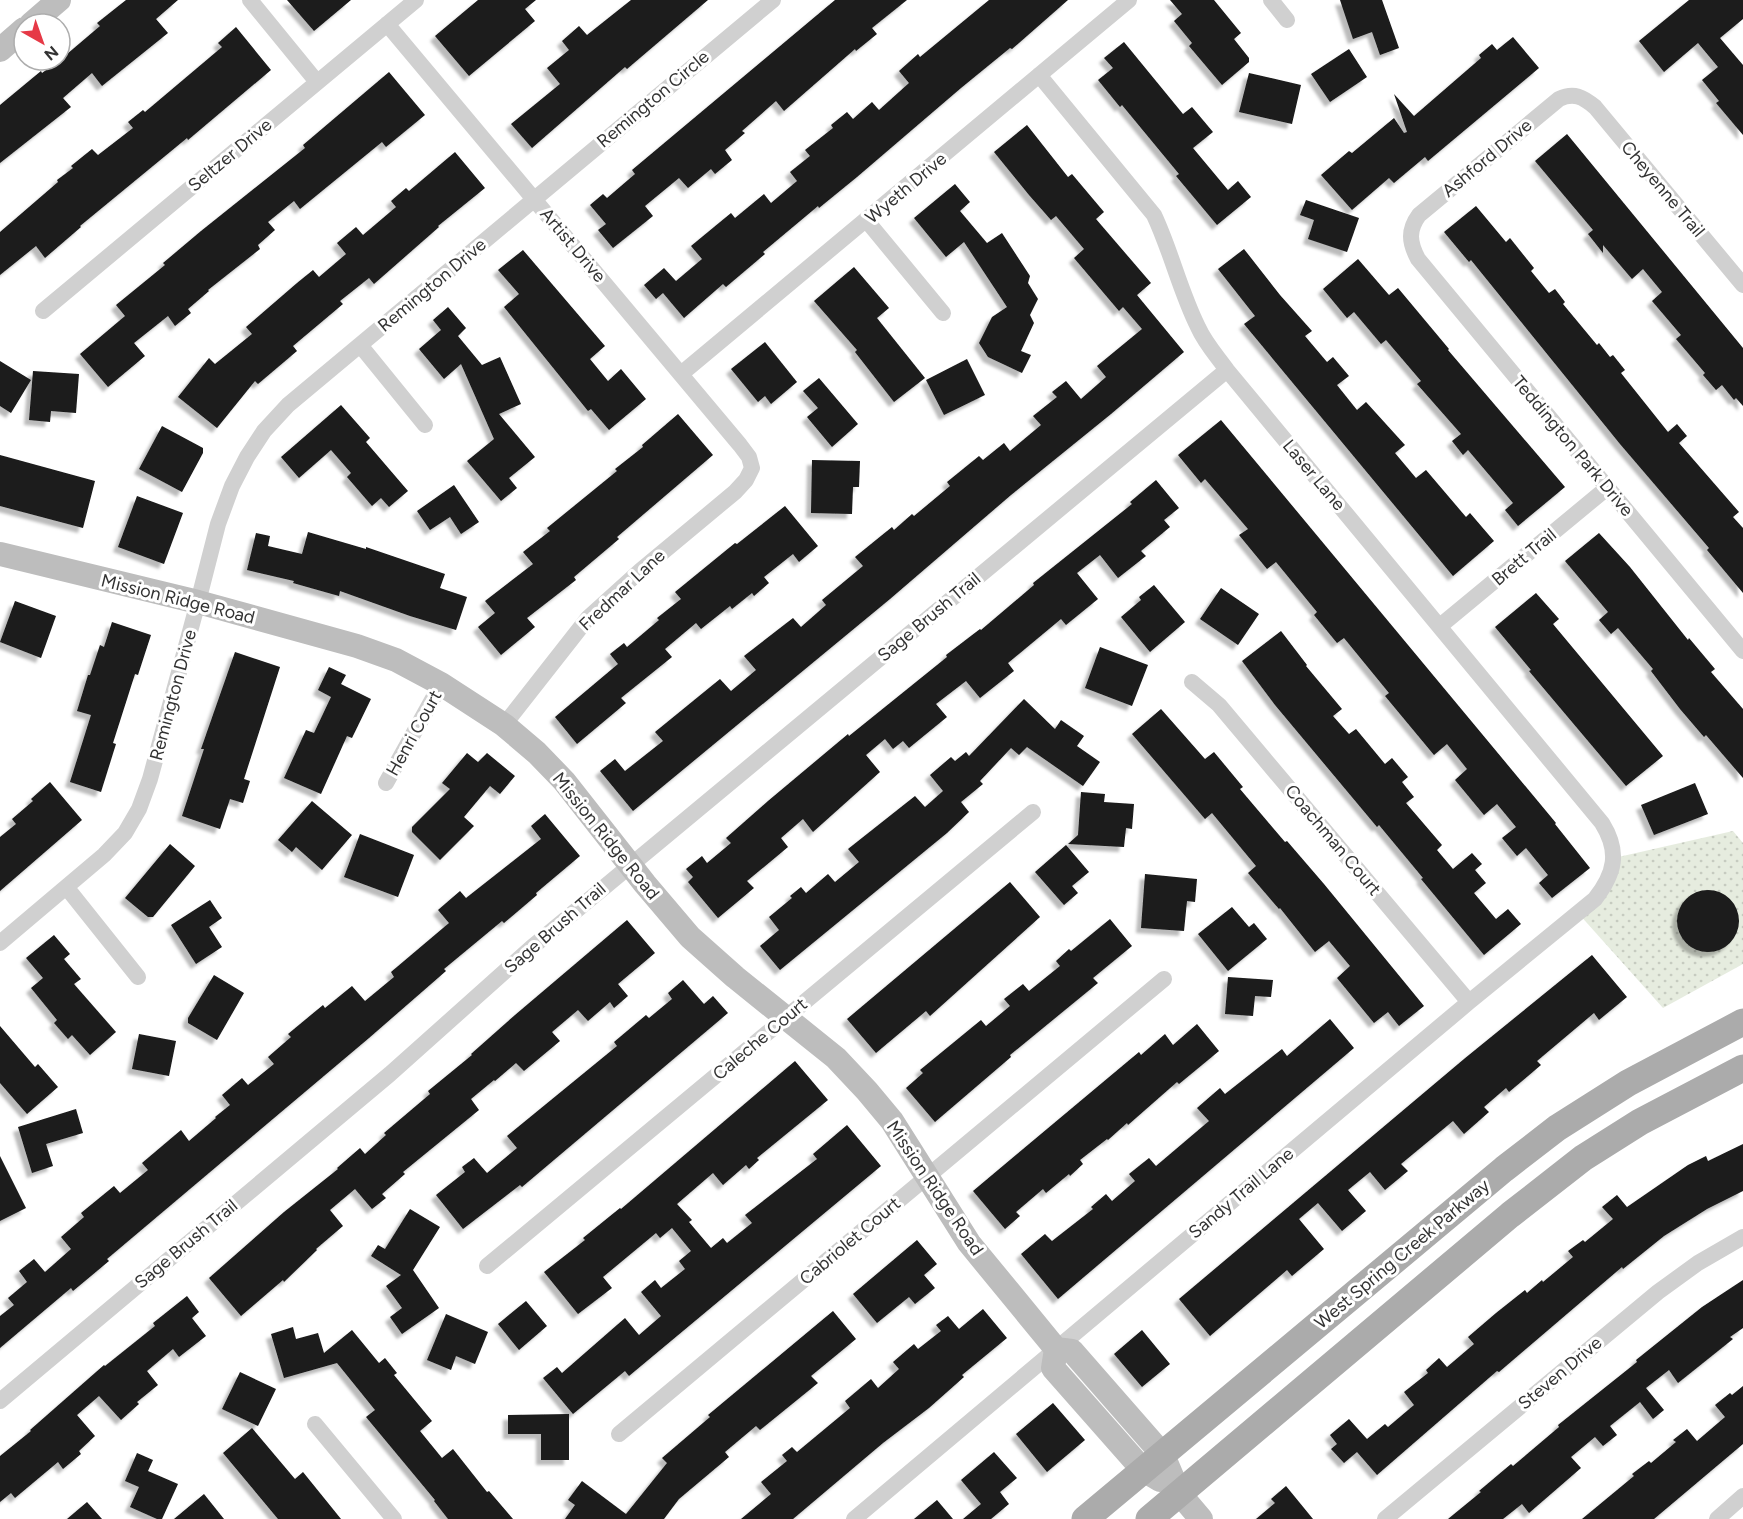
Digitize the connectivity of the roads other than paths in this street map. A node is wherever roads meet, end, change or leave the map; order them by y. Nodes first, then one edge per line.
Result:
1 (59, 0) edge
2 (250, 0) edge
3 (416, 0) edge
4 (773, 0) edge
5 (1129, 0) edge
6 (1271, 0) edge
7 (44, 12) edge
8 (1287, 20) dead end
9 (387, 24) junction
10 (12, 40) edge
11 (0, 50) edge
12 (1040, 75) junction
13 (317, 82) junction
14 (1579, 96) joint
15 (534, 199) junction
16 (867, 221) junction
17 (1410, 237) joint
18 (1743, 285) edge
19 (43, 311) dead end
20 (943, 313) dead end
21 (360, 345) junction
22 (1227, 370) junction
23 (681, 374) junction
24 (425, 425) dead end
25 (752, 468) joint
26 (1607, 488) junction
27 (0, 554) edge
28 (198, 602) junction
29 (1440, 626) junction
30 (1743, 651) edge
31 (1192, 682) dead end
32 (441, 684) junction
33 (504, 725) junction
34 (386, 783) dead end
35 (1033, 812) dead end
36 (1614, 858) joint
37 (630, 864) junction
38 (67, 888) junction
39 (0, 943) edge
40 (138, 977) dead end
41 (1164, 979) dead end
42 (1469, 1002) junction
43 (786, 1017) junction
44 (1743, 1022) edge
45 (1743, 1068) edge
46 (927, 1178) junction
47 (1743, 1237) edge
48 (487, 1266) dead end
49 (1056, 1349) junction
50 (0, 1401) edge
51 (315, 1424) dead end
52 (619, 1434) dead end
53 (1153, 1462) junction
54 (1179, 1493) junction
55 (1743, 1496) edge
56 (394, 1519) edge
57 (854, 1519) edge
58 (1085, 1519) edge
59 (1149, 1519) edge
60 (1201, 1519) edge
61 (1385, 1519) edge
62 (1718, 1519) edge

1 - 7 street
2 - 13 street
3 - 9 street, Seltzer Drive
4 - 15 street, Remington Circle
5 - 12 street, Wyeth Drive
6 - 8 street
9 - 13 street, Seltzer Drive
9 - 15 street, Artist Drive
10 - 11 street
12 - 16 street, Wyeth Drive
12 - 22 street, Laser Lane
13 - 19 street, Seltzer Drive
14 - 17 street, Ashford Drive
14 - 18 street, Cheyenne Trail
15 - 21 street, Remington Drive
15 - 23 street, Artist Drive
16 - 20 street
16 - 23 street, Wyeth Drive
17 - 26 street, Teddington Park Drive
21 - 24 street
21 - 28 street, Remington Drive
22 - 29 street, Laser Lane
22 - 37 street, Sage Brush Trail
23 - 25 street, Artist Drive
25 - 33 street, Fredmar Lane
26 - 29 street, Brett Trail
26 - 30 street, Teddington Park Drive
27 - 28 street, Mission Ridge Road
28 - 32 street, Mission Ridge Road
28 - 38 street, Remington Drive
29 - 36 street, Laser Lane
31 - 42 street, Coachman Court
32 - 33 street, Mission Ridge Road
32 - 34 street, Henri Court
33 - 37 street, Mission Ridge Road
35 - 43 street, Caleche Court
36 - 42 street, Sandy Trail Lane
37 - 43 street, Mission Ridge Road
37 - 50 street, Sage Brush Trail
38 - 39 street, Remington Drive
38 - 40 street
41 - 46 street, Cabriolet Court
42 - 49 street, Sandy Trail Lane
43 - 46 street, Mission Ridge Road
43 - 48 street, Caleche Court
44 - 53 main road, West Spring Creek Parkway
45 - 54 main road
46 - 49 street, Mission Ridge Road
46 - 52 street, Cabriolet Court
47 - 61 street, Steven Drive
49 - 53 street
49 - 57 street, Sandy Trail Lane
51 - 56 street
53 - 54 street
53 - 58 main road, West Spring Creek Parkway
54 - 59 main road
54 - 60 street
55 - 62 street

